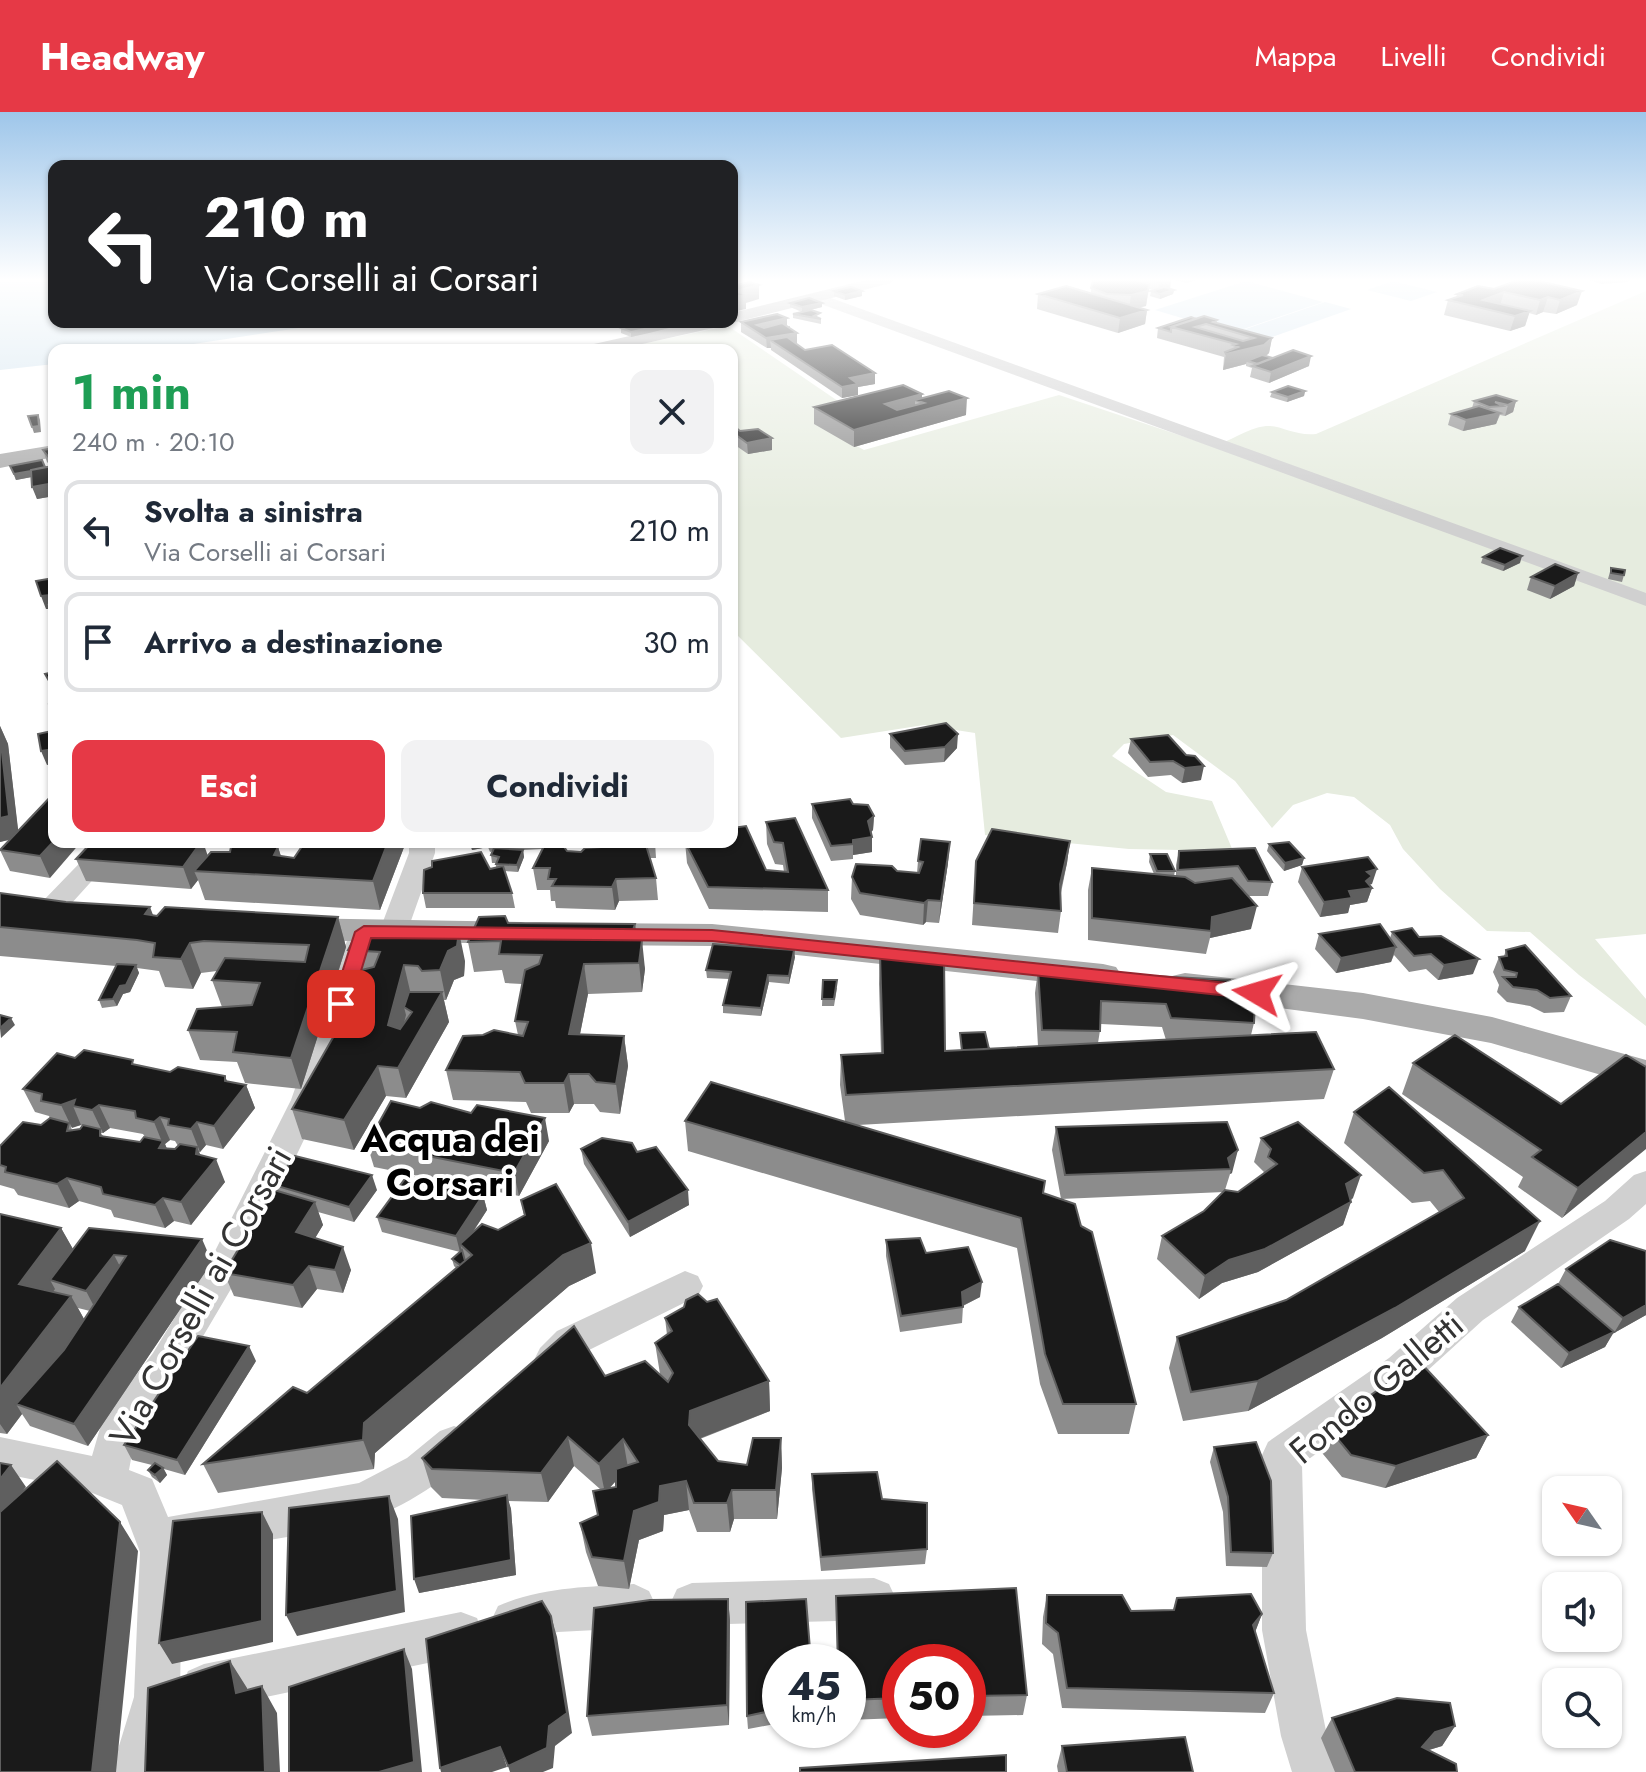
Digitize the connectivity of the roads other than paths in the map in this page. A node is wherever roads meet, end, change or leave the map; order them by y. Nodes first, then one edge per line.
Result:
1 (981, 357) edge
2 (48, 452) edge
3 (0, 461) edge
4 (1646, 600) edge
5 (108, 848) edge
6 (422, 848) edge
7 (13, 903) edge
8 (51, 909) junction
9 (95, 913) edge
10 (258, 927) edge
11 (378, 932) junction
12 (1646, 1074) edge
13 (1646, 1184) edge
14 (685, 1286) dead end
15 (530, 1381) edge
16 (482, 1421) edge
17 (0, 1455) edge
18 (107, 1480) junction
19 (156, 1539) junction
20 (912, 1598) edge
21 (157, 1697) junction
22 (135, 1772) edge
23 (1316, 1772) edge

1 - 4 street
2 - 3 main road
5 - 8 street
6 - 11 street, Via Corselli ai Corsari
7 - 8 main road
8 - 9 main road
10 - 11 main road
11 - 12 main road
11 - 18 street, Via Corselli ai Corsari
13 - 23 street, Fondo Galletti
14 - 15 street
16 - 19 street
17 - 18 street
18 - 19 street
19 - 21 street
20 - 21 street
21 - 22 street

